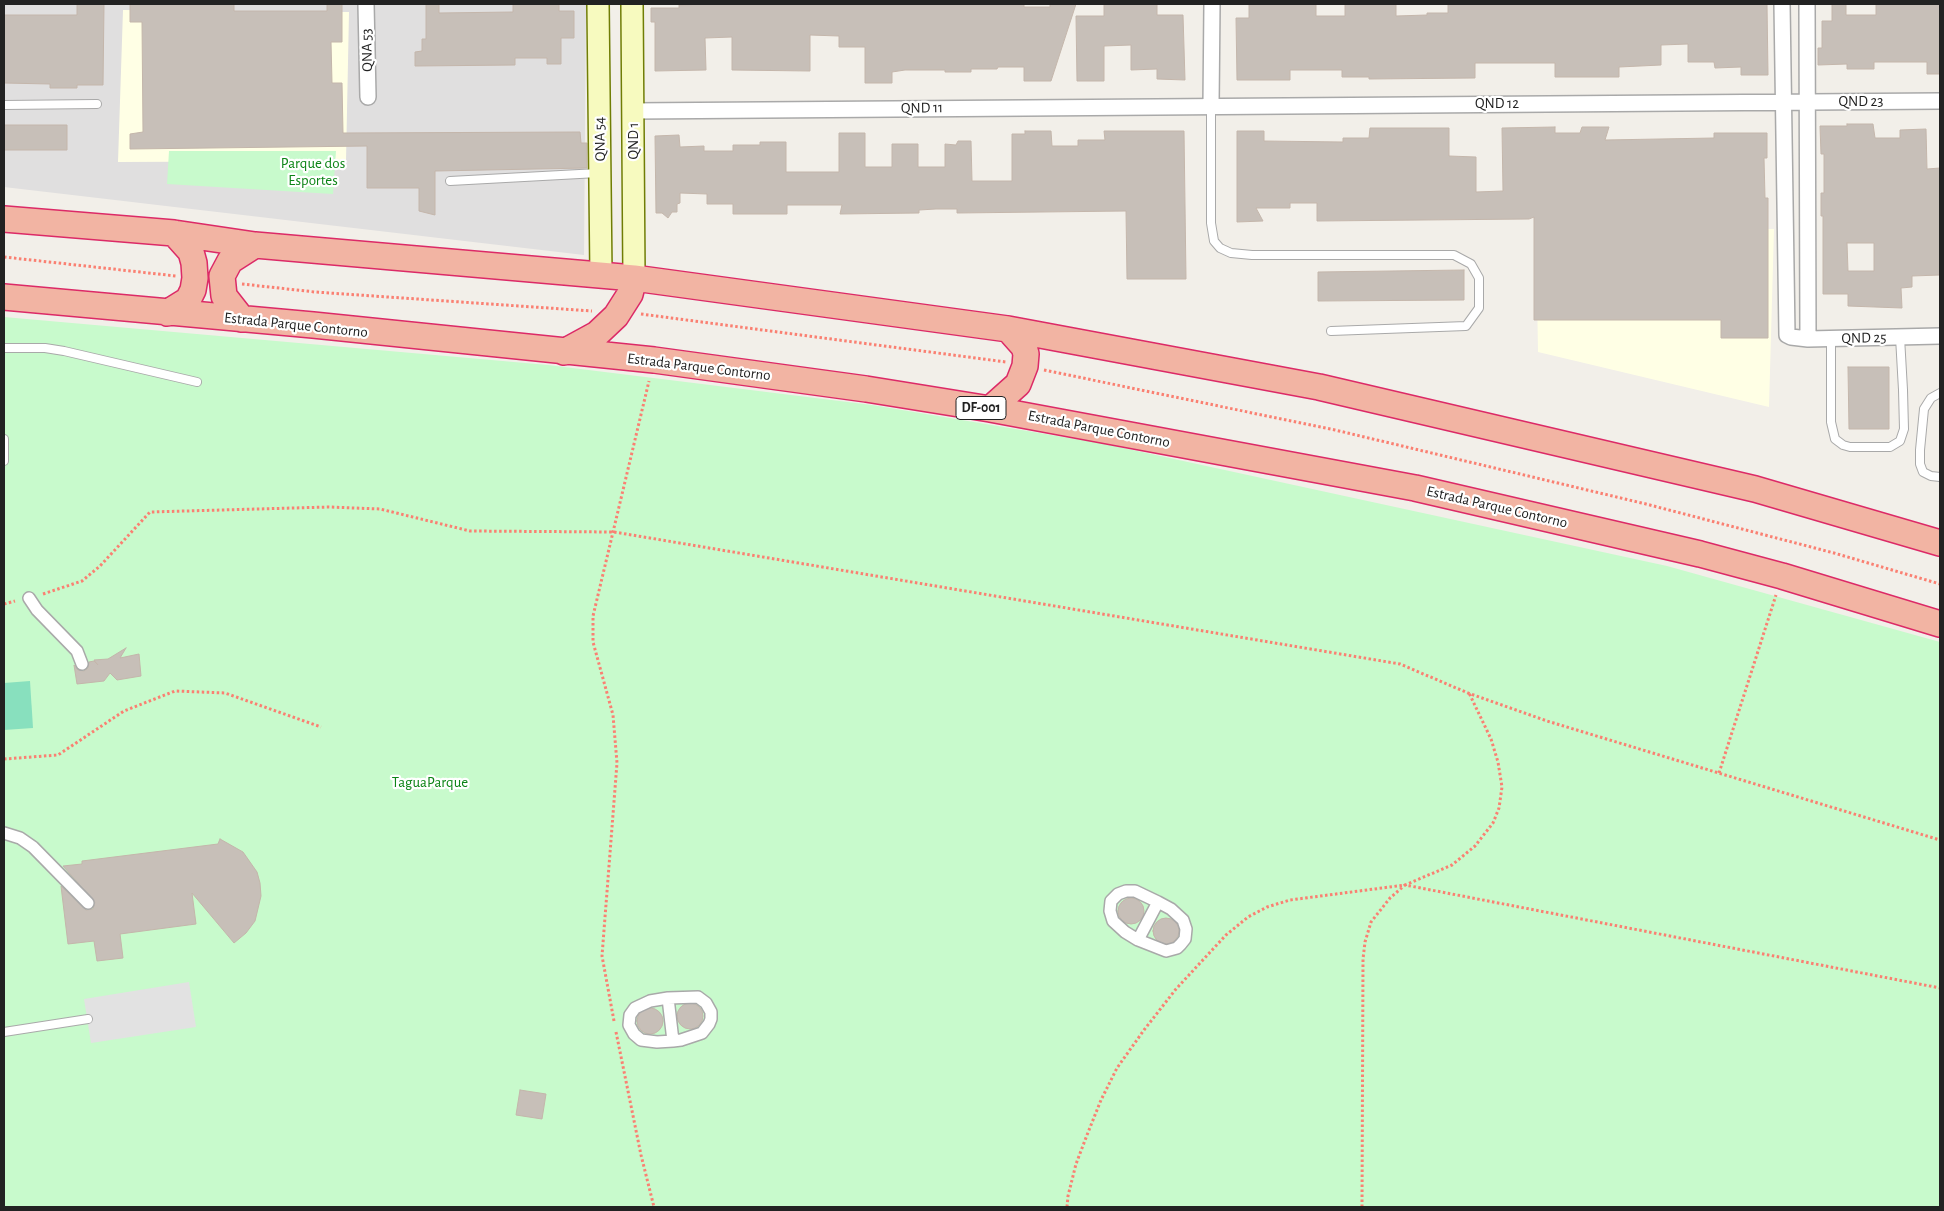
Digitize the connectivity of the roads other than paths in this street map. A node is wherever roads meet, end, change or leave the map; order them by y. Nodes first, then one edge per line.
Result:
1 (366, 4) edge
2 (598, 4) edge
3 (632, 4) edge
4 (1212, 4) edge
5 (1782, 4) edge
6 (1808, 4) edge
7 (368, 97) dead end
8 (1782, 101) junction
9 (1940, 101) edge
10 (1808, 102) junction
11 (97, 104) dead end
12 (1211, 105) junction
13 (4, 106) edge
14 (633, 111) junction
15 (600, 176) junction
16 (633, 180) junction
17 (450, 181) dead end
18 (4, 219) edge
19 (174, 233) junction
20 (255, 245) junction
21 (601, 275) junction
22 (634, 278) junction
23 (4, 297) edge
24 (167, 313) junction
25 (242, 319) junction
26 (1008, 329) junction
27 (1332, 331) dead end
28 (1940, 336) edge
29 (1900, 337) junction
30 (1808, 338) junction
31 (1831, 338) junction
32 (4, 348) edge
33 (564, 352) junction
34 (197, 382) dead end
35 (1940, 393) edge
36 (990, 409) junction
37 (4, 439) edge
38 (4, 462) edge
39 (1940, 477) edge
40 (1940, 543) edge
41 (29, 598) road end
42 (1940, 624) edge
43 (82, 664) dead end
44 (4, 833) edge
45 (1158, 902) junction
46 (88, 903) dead end
47 (1138, 940) junction
48 (668, 998) junction
49 (88, 1019) dead end
50 (4, 1032) edge
51 (673, 1041) junction

1 - 7 street, QNA 53
2 - 15 main road, QNA 54
3 - 14 main road, QND 1
4 - 12 street
5 - 8 street
6 - 10 street
8 - 10 street, QND 23
8 - 12 street, QND 12
8 - 30 street, QND 25
9 - 10 street, QND 23
10 - 30 street
11 - 13 lane
12 - 14 street, QND 11
12 - 27 lane
14 - 16 main road, QND 1
15 - 16 main road
15 - 17 lane
15 - 21 main road, QNA 54
16 - 22 main road, QND 1
18 - 19 highway
19 - 20 highway
19 - 24 highway
20 - 21 highway
20 - 25 highway
21 - 22 highway
22 - 26 highway
22 - 33 highway
23 - 24 highway, Estrada Parque Contorno / DF-001
24 - 25 highway, Estrada Parque Contorno / DF-001
25 - 33 highway, Estrada Parque Contorno / DF-001
26 - 36 highway
26 - 40 highway
28 - 29 street, QND 25
29 - 31 street, QND 25
29 - 31 lane
30 - 31 street, QND 25
32 - 34 lane
33 - 36 highway, Estrada Parque Contorno / DF-001
35 - 39 lane
36 - 42 highway, Estrada Parque Contorno / DF-001
37 - 38 lane
41 - 43 street
44 - 46 street
45 - 47 street
45 - 47 street
45 - 47 street
48 - 51 street
48 - 51 street
48 - 51 street
49 - 50 lane

